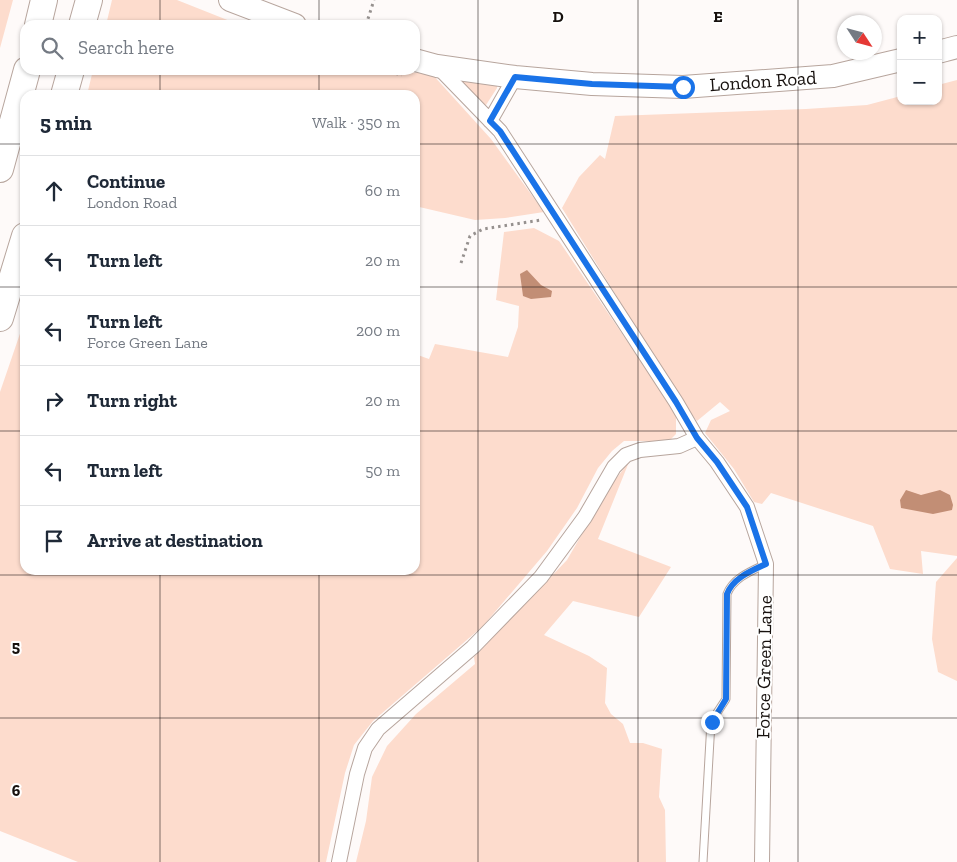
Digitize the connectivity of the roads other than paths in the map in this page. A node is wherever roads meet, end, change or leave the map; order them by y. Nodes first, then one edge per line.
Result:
1 (44, 0) edge
2 (89, 0) edge
3 (230, 0) edge
4 (39, 20) edge
5 (83, 20) edge
6 (283, 20) edge
7 (957, 47) edge
8 (942, 51) edge
9 (420, 61) edge
10 (897, 61) edge
11 (437, 66) junction
12 (26, 75) edge
13 (70, 75) edge
14 (515, 77) junction
15 (22, 90) edge
16 (65, 90) edge
17 (20, 96) edge
18 (490, 121) junction
19 (0, 169) edge
20 (20, 252) edge
21 (0, 318) edge
22 (697, 438) junction
23 (766, 564) junction
24 (339, 862) edge
25 (702, 862) edge
26 (762, 862) edge

1 - 4 highway
2 - 5 highway
3 - 6 main road
7 - 8 main road
9 - 11 main road, London Road
10 - 14 main road, London Road
11 - 14 main road, London Road
11 - 18 street, Force Green Lane
12 - 15 highway
13 - 16 highway
14 - 18 street
17 - 19 highway
18 - 22 street, Force Green Lane
20 - 21 highway
22 - 23 street, Force Green Lane
22 - 24 street
23 - 25 lane
23 - 26 street, Force Green Lane

